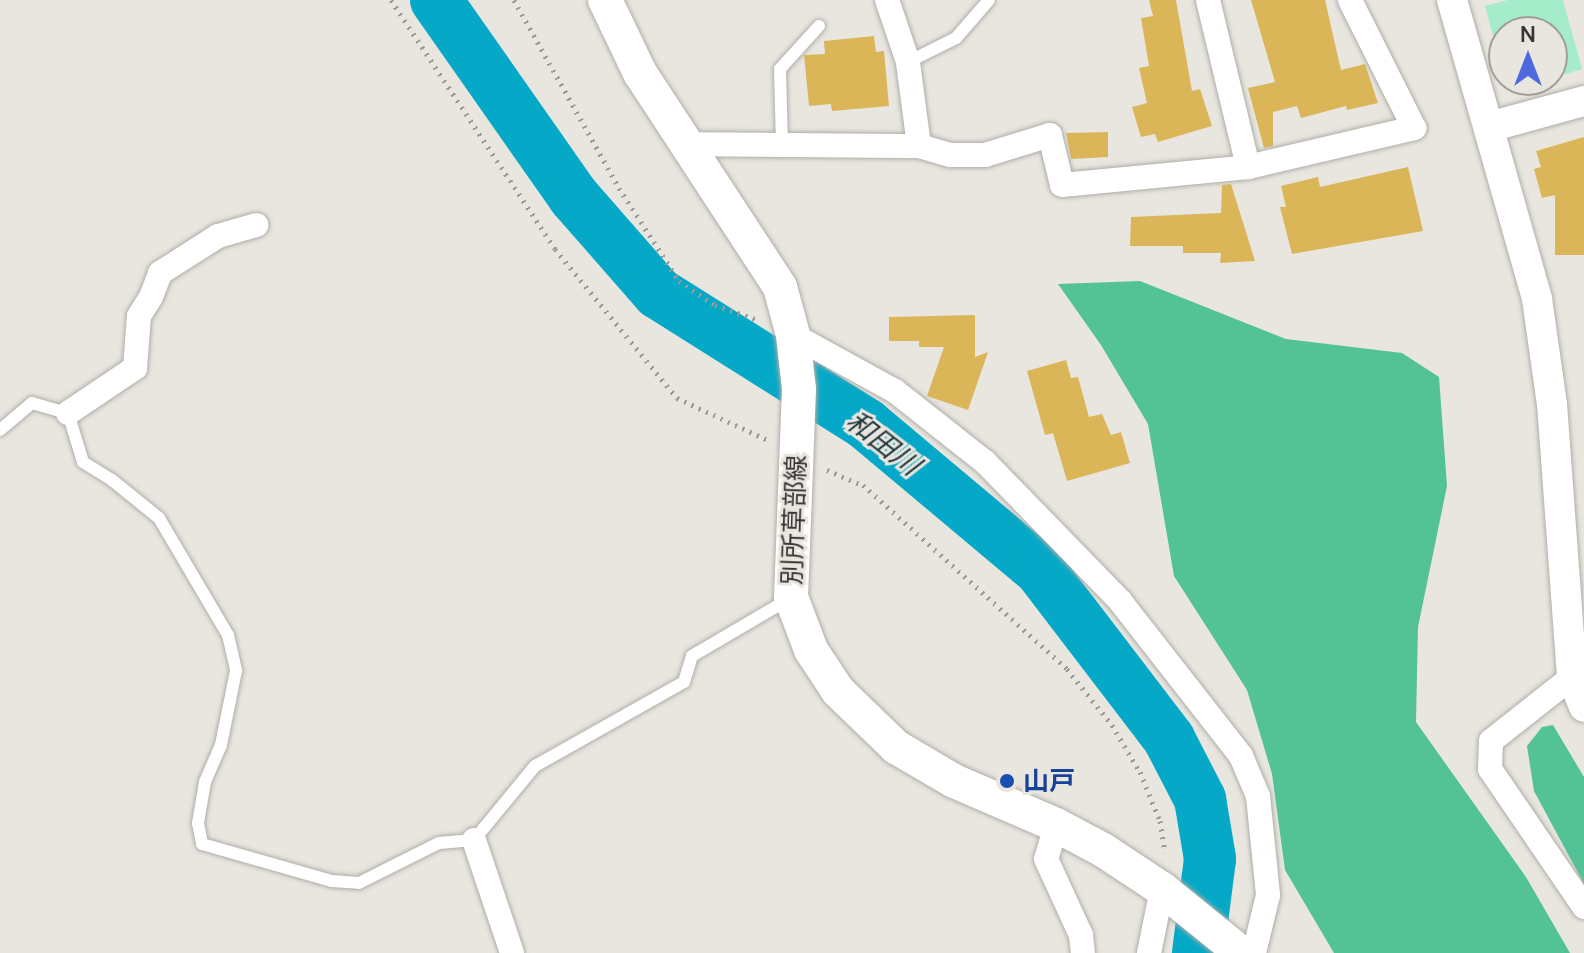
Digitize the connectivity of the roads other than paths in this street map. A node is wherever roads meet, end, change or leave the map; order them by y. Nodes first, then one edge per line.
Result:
1 (605, 0) edge
2 (887, 0) edge
3 (989, 0) edge
4 (1208, 0) edge
5 (1350, 0) edge
6 (1452, 0) edge
7 (819, 26) dead end
8 (908, 62) junction
9 (1584, 101) edge
10 (1489, 127) junction
11 (684, 144) junction
12 (782, 146) junction
13 (919, 146) junction
14 (1248, 167) junction
15 (256, 225) dead end
16 (793, 336) junction
17 (68, 413) junction
18 (0, 430) edge
19 (791, 597) junction
20 (1572, 677) junction
21 (1584, 707) edge
22 (1056, 825) junction
23 (474, 840) junction
24 (1167, 893) junction
25 (1584, 907) edge
26 (512, 953) edge
27 (1083, 953) edge
28 (1149, 953) edge
29 (1241, 953) edge
30 (1254, 953) edge

1 - 11 main road, 別所草部線
2 - 8 street
3 - 8 lane
4 - 14 street
5 - 14 street
6 - 10 street
7 - 12 lane
8 - 13 street
9 - 10 street
10 - 20 street
11 - 12 street
11 - 16 main road, 別所草部線
12 - 13 street
13 - 14 street
15 - 17 street
16 - 19 main road, 別所草部線
16 - 30 street
17 - 18 lane
17 - 23 lane
19 - 22 main road, 別所草部線
19 - 23 lane
20 - 21 street
20 - 25 street
22 - 24 main road, 別所草部線
22 - 27 street
23 - 26 street
24 - 28 street
24 - 29 main road, 別所草部線

